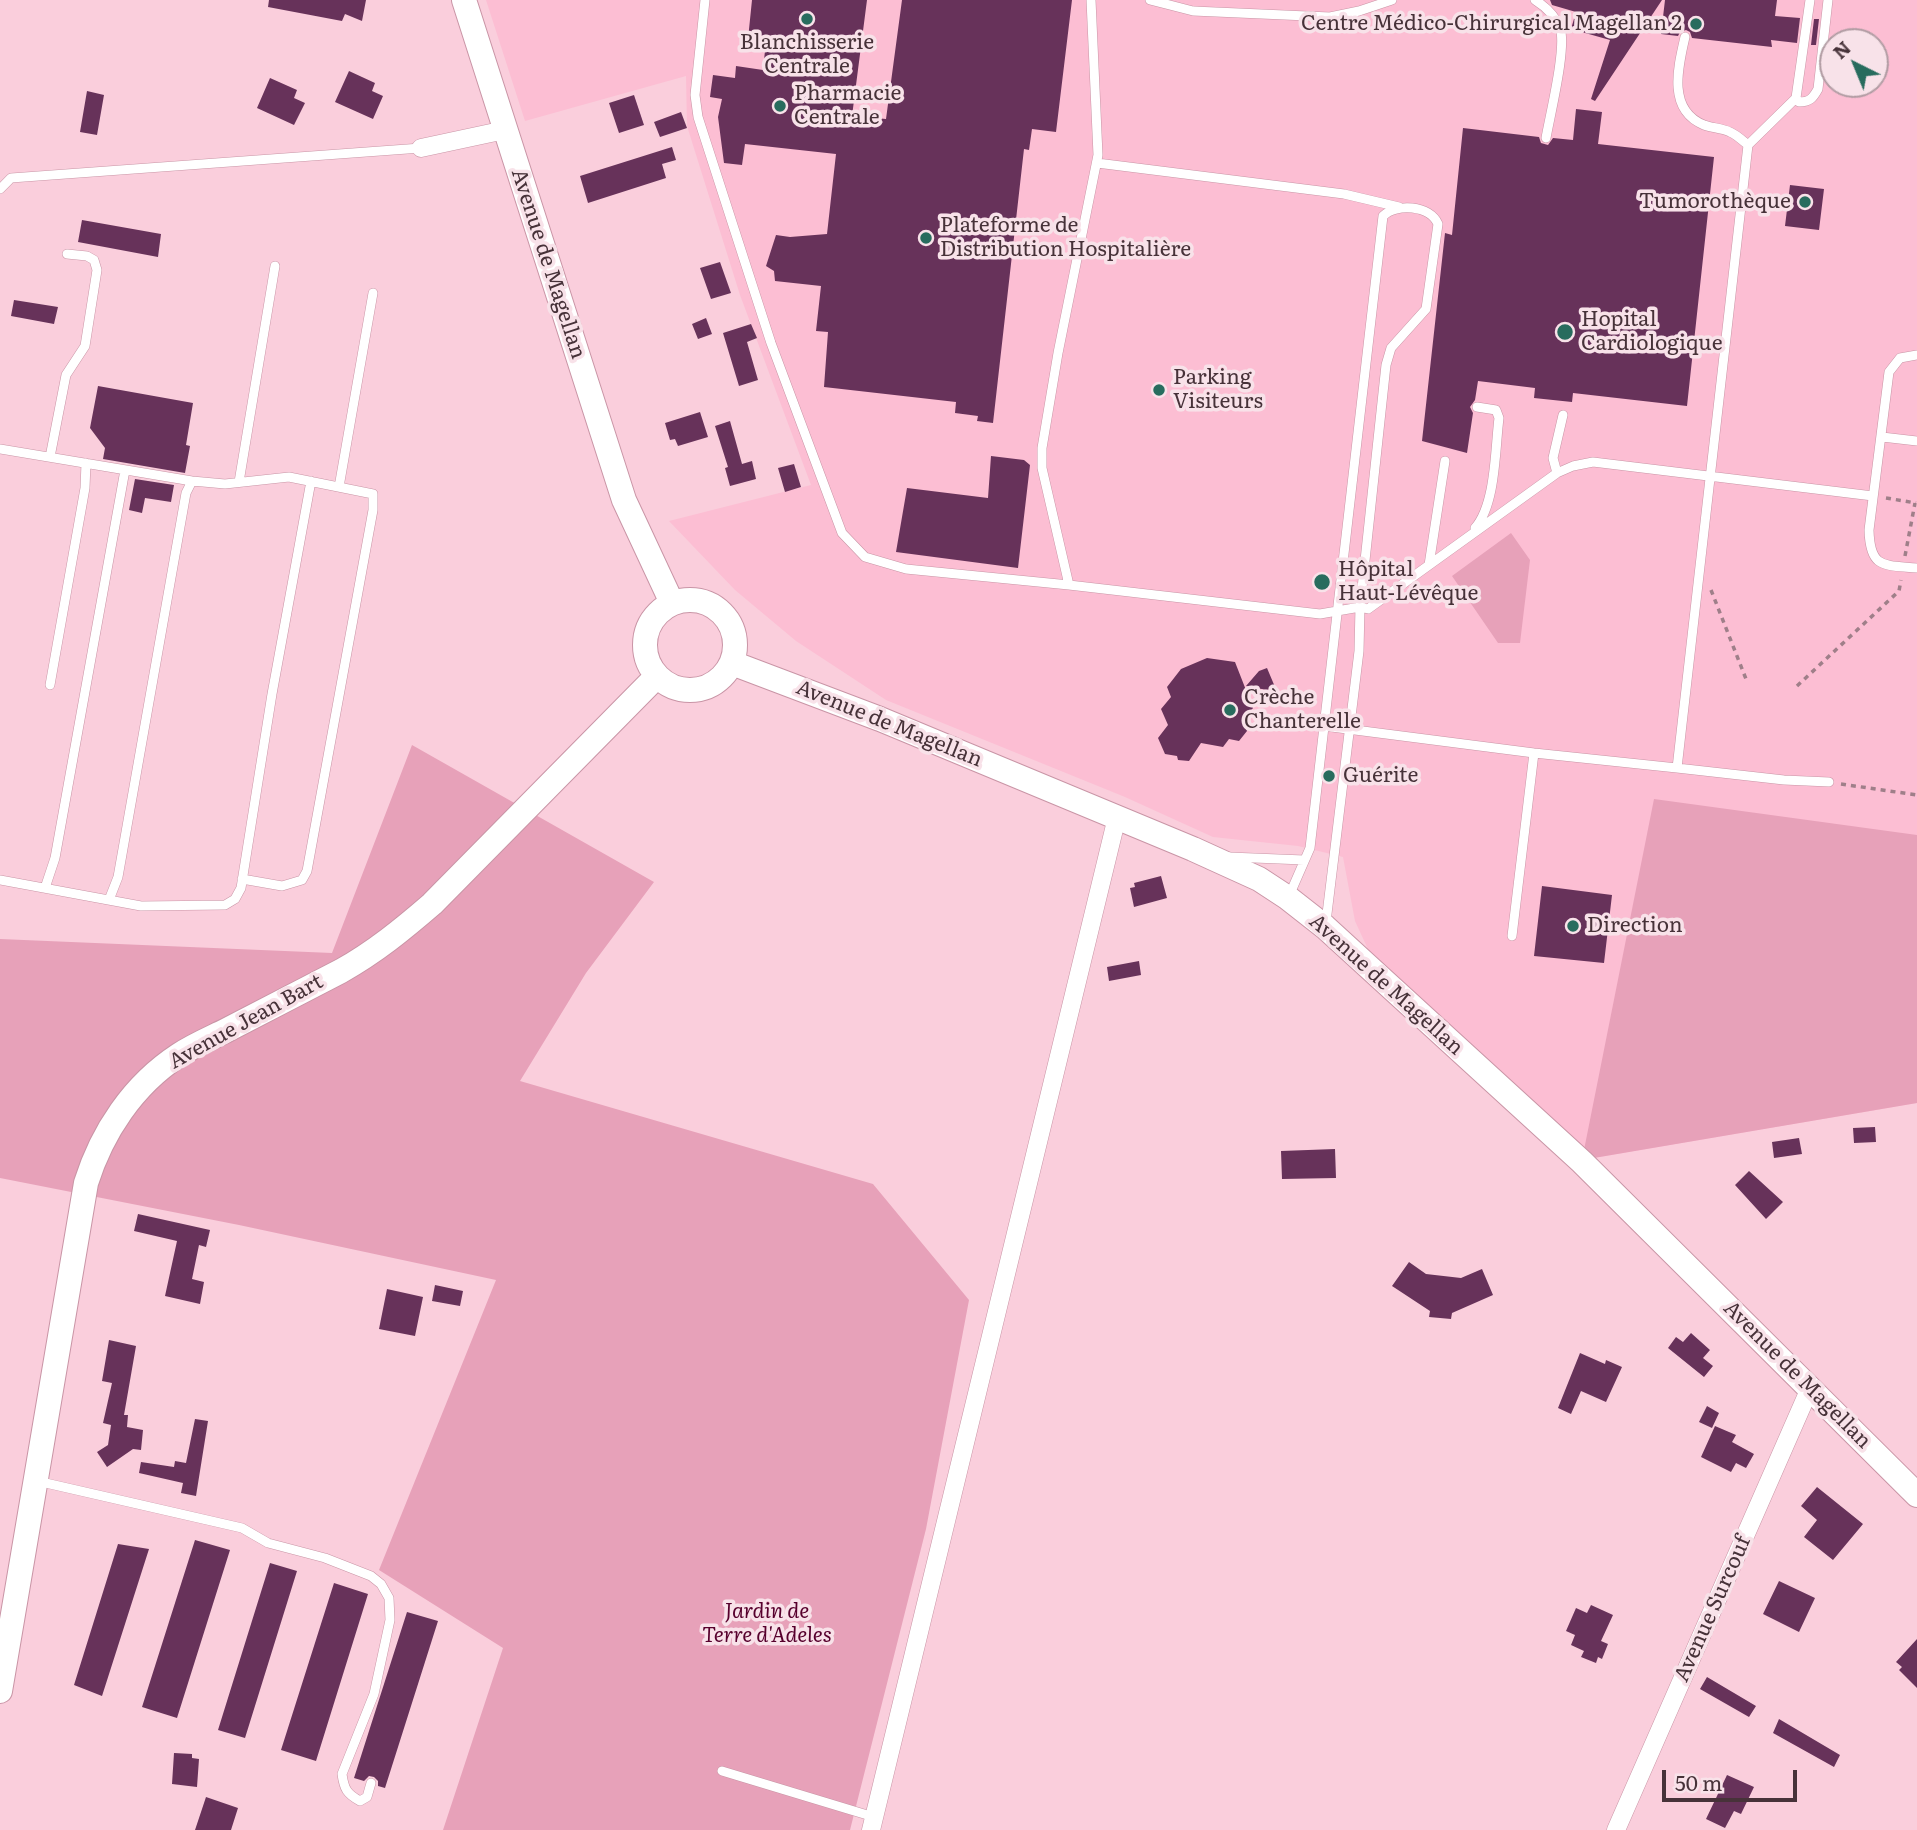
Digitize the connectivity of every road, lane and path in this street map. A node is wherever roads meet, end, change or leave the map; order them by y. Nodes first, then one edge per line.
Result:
1 (464, 0) edge
2 (705, 0) edge
3 (1091, 0) edge
4 (1150, 0) edge
5 (1392, 0) edge
6 (1535, 0) edge
7 (1811, 0) edge
8 (1828, 0) edge
9 (1685, 37) dead end
10 (1796, 98) junction
11 (505, 130) junction
12 (1546, 138) dead end
13 (1748, 145) junction
14 (421, 148) joint
15 (1097, 163) junction
16 (0, 189) edge
17 (1404, 208) junction
18 (67, 254) dead end
19 (275, 266) dead end
20 (373, 293) dead end
21 (1917, 355) edge
22 (1367, 363) junction
23 (1386, 365) junction
24 (1477, 407) dead end
25 (1563, 415) dead end
26 (1882, 437) junction
27 (1917, 441) edge
28 (0, 449) edge
29 (50, 457) junction
30 (1446, 461) dead end
31 (86, 463) junction
32 (125, 470) junction
33 (1557, 473) junction
34 (1712, 476) junction
35 (192, 481) junction
36 (311, 481) junction
37 (239, 482) junction
38 (339, 487) junction
39 (1873, 496) junction
40 (1916, 503) edge
41 (1488, 505) junction
42 (1497, 516) junction
43 (1466, 539) junction
44 (1429, 565) junction
45 (1701, 567) junction
46 (1903, 567) junction
47 (1917, 568) edge
48 (1069, 585) junction
49 (671, 603) junction
50 (1360, 607) junction
51 (1338, 612) junction
52 (732, 663) junction
53 (657, 676) junction
54 (1746, 679) dead end
55 (50, 685) dead end
56 (1797, 685) dead end
57 (1324, 726) junction
58 (1349, 730) junction
59 (1534, 753) junction
60 (1677, 768) junction
61 (1829, 782) joint
62 (1917, 795) edge
63 (1117, 817) junction
64 (1210, 856) junction
65 (1304, 860) junction
66 (242, 878) junction
67 (0, 880) edge
68 (45, 888) junction
69 (1288, 898) junction
70 (109, 900) junction
71 (1325, 927) junction
72 (1512, 936) dead end
73 (1810, 1388) junction
74 (36, 1481) junction
75 (1917, 1495) edge
76 (0, 1691) edge
77 (722, 1771) dead end
78 (371, 1783) dead end
79 (872, 1824) edge
80 (1616, 1830) edge

1 - 11 street, Avenue de Magellan
2 - 48 lane
3 - 15 lane
4 - 5 lane
6 - 12 lane
7 - 10 lane
8 - 10 lane
9 - 13 lane
10 - 13 lane
11 - 14 street
11 - 49 street, Avenue de Magellan
13 - 34 lane
14 - 16 lane
15 - 17 lane
15 - 48 lane
17 - 22 lane
17 - 23 lane
18 - 29 lane
19 - 37 lane
20 - 38 lane
21 - 26 lane
22 - 23 lane
22 - 51 lane
23 - 50 lane
24 - 41 lane
25 - 33 lane
26 - 27 lane
26 - 39 lane
28 - 29 lane
29 - 31 lane
30 - 44 lane
31 - 32 lane
31 - 55 lane
32 - 35 lane
32 - 68 lane
33 - 34 lane
33 - 42 lane
34 - 39 lane
34 - 45 lane
35 - 37 lane
35 - 70 lane
36 - 37 lane
36 - 38 lane
36 - 66 lane
38 - 66 lane
39 - 40 path
39 - 46 lane
40 - 46 path
41 - 42 lane
41 - 43 lane
42 - 43 lane
43 - 44 lane
44 - 50 lane
45 - 54 path
45 - 60 lane
46 - 47 lane
46 - 56 path
48 - 51 lane
49 - 52 street
49 - 53 street
50 - 51 lane
50 - 58 lane
51 - 57 lane
52 - 53 street
52 - 63 street, Avenue de Magellan
53 - 74 street, Avenue Jean Bart
57 - 58 lane
57 - 65 lane
58 - 59 lane
58 - 71 lane
59 - 60 lane
59 - 72 lane
60 - 61 lane
61 - 62 path
63 - 64 street, Avenue de Magellan
63 - 79 street
64 - 65 lane
64 - 69 street, Avenue de Magellan
65 - 69 lane
66 - 70 lane
67 - 68 lane
68 - 70 lane
69 - 71 street, Avenue de Magellan
71 - 73 street, Avenue de Magellan
73 - 75 street, Avenue de Magellan
73 - 80 street, Avenue Surcouf
74 - 76 street, Avenue Jean Bart
74 - 78 lane
77 - 79 lane

